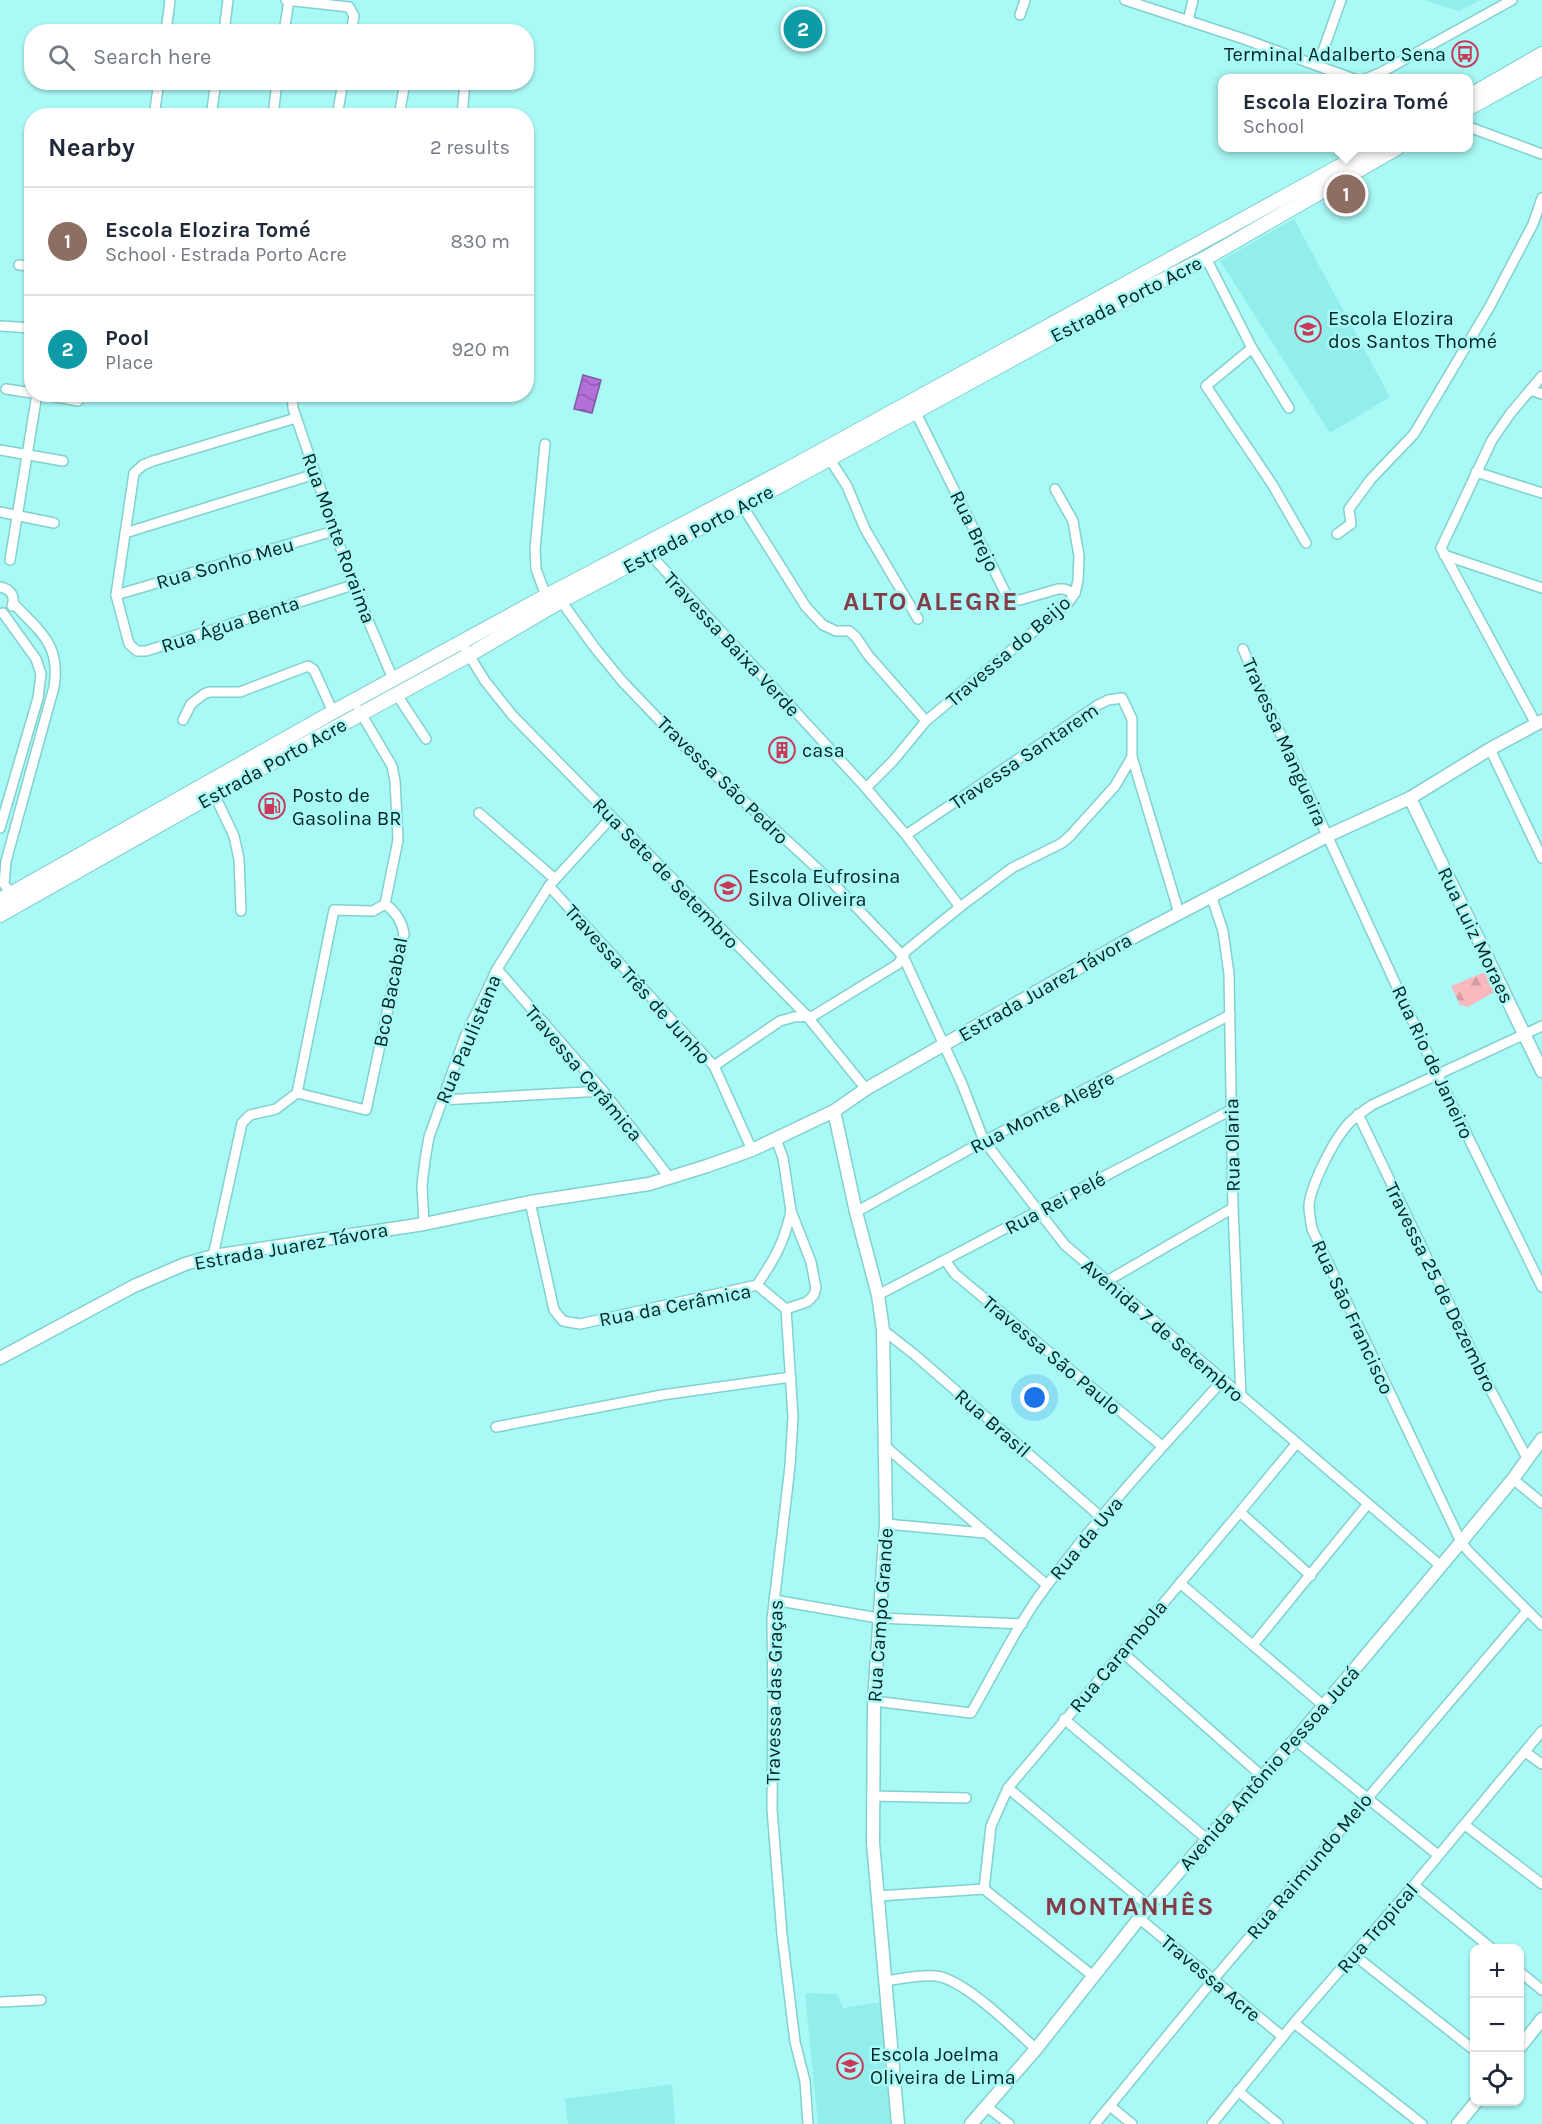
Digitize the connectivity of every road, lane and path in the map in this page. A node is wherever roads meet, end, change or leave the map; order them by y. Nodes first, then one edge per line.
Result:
1 (170, 0) edge
2 (228, 0) edge
3 (293, 0) edge
4 (1025, 0) edge
5 (1125, 0) edge
6 (1193, 0) edge
7 (1341, 0) edge
8 (1512, 0) edge
9 (1020, 15) dead end
10 (1188, 21) junction
11 (167, 24) edge
12 (225, 24) edge
13 (286, 24) edge
14 (352, 24) edge
15 (1542, 54) edge
16 (1318, 65) junction
17 (1542, 68) edge
18 (1343, 74) edge
19 (1377, 74) edge
20 (158, 90) edge
21 (215, 90) edge
22 (276, 90) edge
23 (342, 90) edge
24 (404, 90) edge
25 (464, 90) edge
26 (1473, 94) edge
27 (1473, 106) edge
28 (155, 108) edge
29 (213, 108) edge
30 (274, 108) edge
31 (338, 108) edge
32 (400, 108) edge
33 (463, 108) edge
34 (1473, 128) edge
35 (1364, 152) edge
36 (1388, 152) edge
37 (1542, 154) edge
38 (1542, 198) edge
39 (1206, 258) junction
40 (19, 265) dead end
41 (24, 265) edge
42 (0, 326) edge
43 (24, 328) edge
44 (1252, 348) junction
45 (1542, 376) edge
46 (6, 389) dead end
47 (1530, 390) junction
48 (24, 392) edge
49 (1542, 394) edge
50 (38, 402) edge
51 (292, 402) edge
52 (912, 407) junction
53 (1289, 408) dead end
54 (296, 418) junction
55 (545, 444) dead end
56 (0, 450) edge
57 (28, 455) junction
58 (829, 458) junction
59 (63, 461) dead end
60 (1476, 472) junction
61 (315, 474) junction
62 (1055, 489) dead end
63 (1542, 493) edge
64 (739, 501) junction
65 (0, 512) edge
66 (18, 515) junction
67 (54, 523) dead end
68 (334, 531) junction
69 (125, 533) junction
70 (1337, 534) dead end
71 (1306, 543) dead end
72 (646, 550) junction
73 (1442, 552) junction
74 (10, 560) dead end
75 (353, 585) junction
76 (0, 587) edge
77 (1542, 588) edge
78 (1075, 593) junction
79 (116, 595) junction
80 (546, 596) junction
81 (561, 601) junction
82 (13, 603) junction
83 (1, 613) edge
84 (918, 619) dead end
85 (36, 627) junction
86 (23, 639) junction
87 (461, 642) junction
88 (52, 647) junction
89 (1243, 649) dead end
90 (469, 655) junction
91 (36, 659) junction
92 (393, 679) junction
93 (397, 695) junction
94 (354, 701) junction
95 (333, 712) junction
96 (361, 714) junction
97 (183, 720) dead end
98 (926, 721) junction
99 (1539, 722) edge
100 (426, 739) dead end
101 (1490, 749) junction
102 (1132, 758) junction
103 (866, 788) junction
104 (214, 794) junction
105 (1410, 798) junction
106 (479, 813) dead end
107 (611, 818) junction
108 (0, 828) edge
109 (906, 835) junction
110 (1327, 836) junction
111 (1542, 858) edge
112 (552, 883) junction
113 (1211, 895) junction
114 (6, 897) edge
115 (385, 904) junction
116 (960, 907) junction
117 (241, 911) dead end
118 (1179, 913) junction
119 (0, 915) edge
120 (903, 956) junction
121 (497, 969) junction
122 (806, 1015) junction
123 (1230, 1015) junction
124 (1542, 1026) edge
125 (1524, 1034) junction
126 (943, 1046) junction
127 (714, 1066) junction
128 (1542, 1071) edge
129 (1437, 1074) junction
130 (866, 1089) junction
131 (603, 1091) junction
132 (297, 1093) junction
133 (442, 1100) junction
134 (1231, 1110) junction
135 (834, 1111) junction
136 (1358, 1114) junction
137 (776, 1139) junction
138 (984, 1141) junction
139 (752, 1150) junction
140 (669, 1178) junction
141 (530, 1202) junction
142 (1233, 1208) junction
143 (791, 1211) junction
144 (1040, 1211) junction
145 (856, 1212) junction
146 (424, 1224) junction
147 (213, 1256) junction
148 (945, 1260) junction
149 (1107, 1281) junction
150 (757, 1285) junction
151 (1542, 1287) edge
152 (878, 1295) junction
153 (786, 1309) junction
154 (883, 1329) junction
155 (0, 1358) edge
156 (791, 1377) junction
157 (1223, 1380) junction
158 (1240, 1397) junction
159 (496, 1427) dead end
160 (1542, 1439) edge
161 (1296, 1444) junction
162 (1162, 1446) junction
163 (886, 1447) junction
164 (1527, 1458) junction
165 (1513, 1479) junction
166 (1542, 1503) edge
167 (1367, 1505) junction
168 (1240, 1512) junction
169 (1102, 1518) junction
170 (886, 1524) junction
171 (985, 1533) junction
172 (1461, 1542) junction
173 (1441, 1566) junction
174 (1311, 1576) junction
175 (1047, 1584) junction
176 (1180, 1584) junction
177 (774, 1600) junction
178 (1527, 1611) junction
179 (878, 1618) junction
180 (1022, 1624) junction
181 (1542, 1624) edge
182 (1253, 1645) junction
183 (1122, 1652) junction
184 (874, 1701) junction
185 (1323, 1706) junction
186 (1064, 1719) junction
187 (1542, 1731) edge
188 (1295, 1740) junction
189 (1525, 1752) junction
190 (1542, 1764) edge
191 (1263, 1777) junction
192 (1008, 1788) junction
193 (872, 1796) junction
194 (966, 1798) dead end
195 (1366, 1800) junction
196 (1465, 1825) junction
197 (1208, 1840) junction
198 (1438, 1855) junction
199 (1542, 1884) edge
200 (1414, 1886) junction
201 (984, 1889) junction
202 (878, 1896) junction
203 (1149, 1906) junction
204 (1140, 1919) junction
205 (1486, 1944) edge
206 (1353, 1955) junction
207 (1524, 1975) edge
208 (1093, 1976) junction
209 (1213, 1980) junction
210 (885, 1981) junction
211 (1542, 1990) edge
212 (41, 2000) dead end
213 (0, 2002) edge
214 (1542, 2019) edge
215 (1294, 2023) junction
216 (1283, 2037) junction
217 (1524, 2042) edge
218 (1470, 2047) edge
219 (1036, 2049) junction
220 (1238, 2091) junction
221 (986, 2106) junction
222 (1110, 2106) junction
223 (1473, 2106) edge
224 (808, 2124) edge
225 (898, 2124) edge
226 (971, 2124) edge
227 (1009, 2124) edge
228 (1095, 2124) edge
229 (1132, 2124) edge
230 (1212, 2124) edge
231 (1278, 2124) edge
232 (1422, 2124) edge
233 (1458, 2124) edge

1 - 11 street
2 - 12 street
3 - 13 street
3 - 14 street
4 - 9 street
5 - 10 street
6 - 10 street
7 - 16 street
8 - 19 street
10 - 16 street
15 - 26 main road
16 - 18 street
17 - 27 main road
20 - 28 street
21 - 29 street
22 - 30 street
23 - 31 street
24 - 32 street
25 - 33 street
34 - 37 street
35 - 52 main road, Estrada Porto Acre
36 - 39 main road, Estrada Porto Acre
38 - 70 street
39 - 44 street
39 - 52 main road, Estrada Porto Acre
40 - 41 street
42 - 43 street
44 - 53 street
44 - 71 street
45 - 47 street
46 - 48 street
47 - 49 street
47 - 60 street
50 - 57 street
51 - 54 street, Rua Monte Roraima
52 - 58 main road, Estrada Porto Acre
52 - 64 main road, Estrada Porto Acre
52 - 78 street, Rua Brejo
54 - 61 street, Rua Monte Roraima
54 - 69 street, Rua Água Benta
55 - 80 street
56 - 57 street
57 - 59 street
57 - 66 street
58 - 64 main road, Estrada Porto Acre
58 - 84 street
60 - 63 street
60 - 73 street
61 - 68 street, Rua Monte Roraima
61 - 69 street
62 - 78 street, Travessa do Beijo
64 - 72 main road, Estrada Porto Acre
64 - 98 street
65 - 66 street
66 - 67 street
66 - 74 street
68 - 75 street, Rua Monte Roraima
68 - 79 street, Rua Sonho Meu
69 - 79 street, Rua Água Benta
72 - 80 main road, Estrada Porto Acre
72 - 81 main road, Estrada Porto Acre
72 - 103 street, Travessa Baixa Verde
73 - 77 street
73 - 99 street
75 - 79 street, Rua Água Benta
75 - 92 street, Rua Monte Roraima
76 - 82 street
78 - 98 street, Travessa do Beijo
80 - 87 main road, Estrada Porto Acre
81 - 90 main road, Estrada Porto Acre
81 - 120 street, Travessa São Pedro
82 - 83 street
82 - 85 street
83 - 86 street
85 - 86 street
85 - 88 street
86 - 91 street
87 - 90 street, Rua Sete de Setembro
87 - 92 main road, Estrada Porto Acre
88 - 91 street
88 - 114 street
89 - 110 street, Travessa Mangueira
90 - 93 main road, Estrada Porto Acre
90 - 107 street, Rua Sete de Setembro
91 - 108 street
92 - 94 main road, Estrada Porto Acre
93 - 96 main road, Estrada Porto Acre
93 - 100 street
94 - 95 main road, Estrada Porto Acre
94 - 96 street
95 - 97 street
95 - 114 main road, Estrada Porto Acre
96 - 104 main road, Estrada Porto Acre
96 - 115 street
98 - 103 street, Travessa do Beijo
99 - 101 street, Estrada Juarez Távora
101 - 105 street, Estrada Juarez Távora
101 - 111 street
102 - 109 street, Travessa Santarem
102 - 116 street
102 - 118 street
103 - 109 street, Travessa Baixa Verde
104 - 117 street
104 - 119 main road, Estrada Porto Acre
105 - 110 street, Estrada Juarez Távora
105 - 125 street, Rua Luiz Moraes
106 - 112 street, Travessa Três de Junho
107 - 112 street, Rua Paulistana
107 - 122 street, Rua Sete de Setembro
109 - 116 street, Travessa Baixa Verde
110 - 113 street, Estrada Juarez Távora
110 - 129 street, Rua Rio de Janeiro
112 - 121 street, Rua Paulistana
112 - 127 street, Travessa Três de Junho
113 - 118 street, Estrada Juarez Távora
113 - 123 street, Rua Olaria
115 - 132 street, Bco Bacabal
115 - 132 street, Bco Bacabal
116 - 120 street
118 - 126 street, Estrada Juarez Távora
120 - 122 street
120 - 126 street, Travessa São Pedro
121 - 131 street, Travessa Cerâmica
121 - 133 street, Rua Paulistana
122 - 127 street
122 - 130 street, Rua Sete de Setembro
123 - 134 street, Rua Olaria
123 - 138 street, Rua Monte Alegre
124 - 125 street, Rua São Francisco
125 - 128 street, Rua Luiz Moraes
125 - 129 street, Rua São Francisco
126 - 130 street, Estrada Juarez Távora
126 - 138 street, Avenida 7 de Setembro
127 - 139 street, Travessa Três de Junho
129 - 136 street, Rua São Francisco
129 - 151 street, Rua Rio de Janeiro
130 - 135 street, Estrada Juarez Távora
131 - 133 street
131 - 140 street, Travessa Cerâmica
132 - 147 street
133 - 146 street, Rua Paulistana
134 - 142 street, Rua Olaria
134 - 144 street, Rua Rei Pelé
135 - 137 street, Estrada Juarez Távora
135 - 145 street, Rua Campo Grande
136 - 164 street, Travessa 25 de Dezembro
136 - 172 street, Rua São Francisco
137 - 139 street, Estrada Juarez Távora
137 - 143 street
138 - 144 street, Avenida 7 de Setembro
138 - 145 street, Rua Monte Alegre
139 - 140 street, Estrada Juarez Távora
140 - 141 street, Estrada Juarez Távora
141 - 146 street, Estrada Juarez Távora
141 - 150 street, Rua da Cerâmica
142 - 149 street
142 - 158 street, Rua Olaria
143 - 150 street
143 - 153 street
144 - 148 street, Rua Rei Pelé
144 - 149 street, Avenida 7 de Setembro
145 - 152 street, Rua Campo Grande
146 - 147 street, Estrada Juarez Távora
147 - 155 street, Estrada Juarez Távora
148 - 152 street, Rua Rei Pelé
148 - 162 street, Travessa São Paulo
149 - 157 street, Avenida 7 de Setembro
150 - 153 street, Rua da Cerâmica
152 - 154 street, Rua Campo Grande
153 - 156 street, Travessa das Graças
154 - 163 street, Rua Campo Grande
154 - 169 street, Rua Brasil
156 - 159 street
156 - 177 street, Travessa das Graças
157 - 158 street, Avenida 7 de Setembro
157 - 162 street, Rua da Uva
158 - 161 street, Avenida 7 de Setembro
160 - 164 street, Avenida Antônio Pessoa Jucá
161 - 167 street, Avenida 7 de Setembro
161 - 168 street, Rua Carambola
162 - 169 street, Rua da Uva
163 - 170 street, Rua Campo Grande
163 - 171 street
164 - 165 street, Avenida Antônio Pessoa Jucá
165 - 166 street
165 - 172 street, Avenida Antônio Pessoa Jucá
167 - 173 street, Avenida 7 de Setembro
167 - 174 street
168 - 174 street
168 - 176 street, Rua Carambola
169 - 175 street, Rua da Uva
170 - 171 street
170 - 179 street, Rua Campo Grande
171 - 175 street
172 - 173 street, Avenida Antônio Pessoa Jucá
172 - 178 street, Rua São Francisco
173 - 185 street, Avenida Antônio Pessoa Jucá
174 - 182 street
175 - 180 street, Rua da Uva
176 - 182 street
176 - 183 street, Rua Carambola
177 - 179 street
177 - 224 street, Travessa das Graças
178 - 181 street, Rua São Francisco
178 - 195 street, Rua Raimundo Melo
179 - 180 street
179 - 184 street, Rua Campo Grande
180 - 184 street, Rua da Uva
182 - 185 street
183 - 186 street, Rua Carambola
183 - 191 street
184 - 193 street, Rua Campo Grande
185 - 188 street, Avenida Antônio Pessoa Jucá
186 - 192 street, Rua Carambola
186 - 197 street
187 - 189 street, Rua Tropical
188 - 191 street, Avenida Antônio Pessoa Jucá
188 - 195 street
189 - 190 street
189 - 196 street, Rua Tropical
191 - 197 street, Avenida Antônio Pessoa Jucá
192 - 201 street, Rua Carambola
192 - 203 street
193 - 194 street
193 - 202 street, Rua Campo Grande
195 - 198 street
195 - 209 street, Rua Raimundo Melo
196 - 198 street, Rua Tropical
196 - 199 street
197 - 203 street, Avenida Antônio Pessoa Jucá
198 - 200 street, Rua Tropical
200 - 205 street
200 - 206 street, Rua Tropical
201 - 202 street
201 - 208 street
202 - 210 street, Rua Campo Grande
203 - 204 street, Avenida Antônio Pessoa Jucá
204 - 208 street, Avenida Antônio Pessoa Jucá
204 - 209 street, Travessa Acre
206 - 215 street, Rua Tropical
206 - 218 street
207 - 211 street
208 - 219 street, Avenida Antônio Pessoa Jucá
209 - 216 street, Travessa Acre
209 - 222 street, Rua Raimundo Melo
210 - 219 street
210 - 225 street, Rua Campo Grande
212 - 213 street
214 - 217 street
215 - 216 street, Rua Tropical
215 - 232 street
216 - 220 street, Rua Tropical
219 - 221 street, Avenida Antônio Pessoa Jucá
220 - 230 street, Rua Tropical
220 - 231 street
221 - 226 street, Avenida Antônio Pessoa Jucá
221 - 227 street
222 - 228 street, Rua Raimundo Melo
222 - 229 street
223 - 233 street

